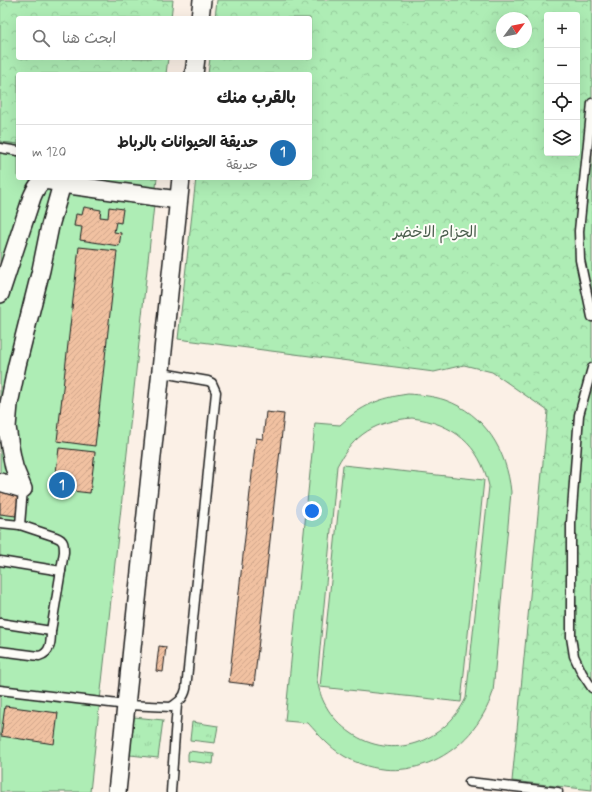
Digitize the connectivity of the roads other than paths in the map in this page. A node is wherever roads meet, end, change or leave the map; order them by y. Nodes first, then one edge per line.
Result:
1 (202, 0) edge
2 (200, 16) edge
3 (196, 60) edge
4 (194, 72) edge
5 (592, 103) edge
6 (0, 148) edge
7 (16, 151) edge
8 (53, 180) edge
9 (181, 180) edge
10 (178, 200) junction
11 (0, 294) edge
12 (592, 317) edge
13 (592, 368) edge
14 (162, 373) junction
15 (0, 482) edge
16 (23, 489) junction
17 (0, 523) edge
18 (20, 525) junction
19 (0, 561) edge
20 (61, 571) junction
21 (0, 623) edge
22 (51, 631) junction
23 (0, 651) edge
24 (592, 688) edge
25 (0, 690) edge
26 (177, 704) junction
27 (127, 705) junction
28 (469, 782) dead end
29 (118, 792) edge
30 (171, 792) edge
31 (558, 792) edge

1 - 2 street
3 - 4 street
5 - 12 lane
6 - 7 lane
8 - 10 street
8 - 11 street
8 - 16 street
9 - 10 street
10 - 14 street
13 - 24 lane
14 - 26 lane
14 - 27 street
15 - 16 street
16 - 18 lane
17 - 18 lane
18 - 20 lane
19 - 20 lane
20 - 22 lane
21 - 22 lane
22 - 23 lane
25 - 27 lane
26 - 27 lane
26 - 30 lane
27 - 29 street
28 - 31 lane

